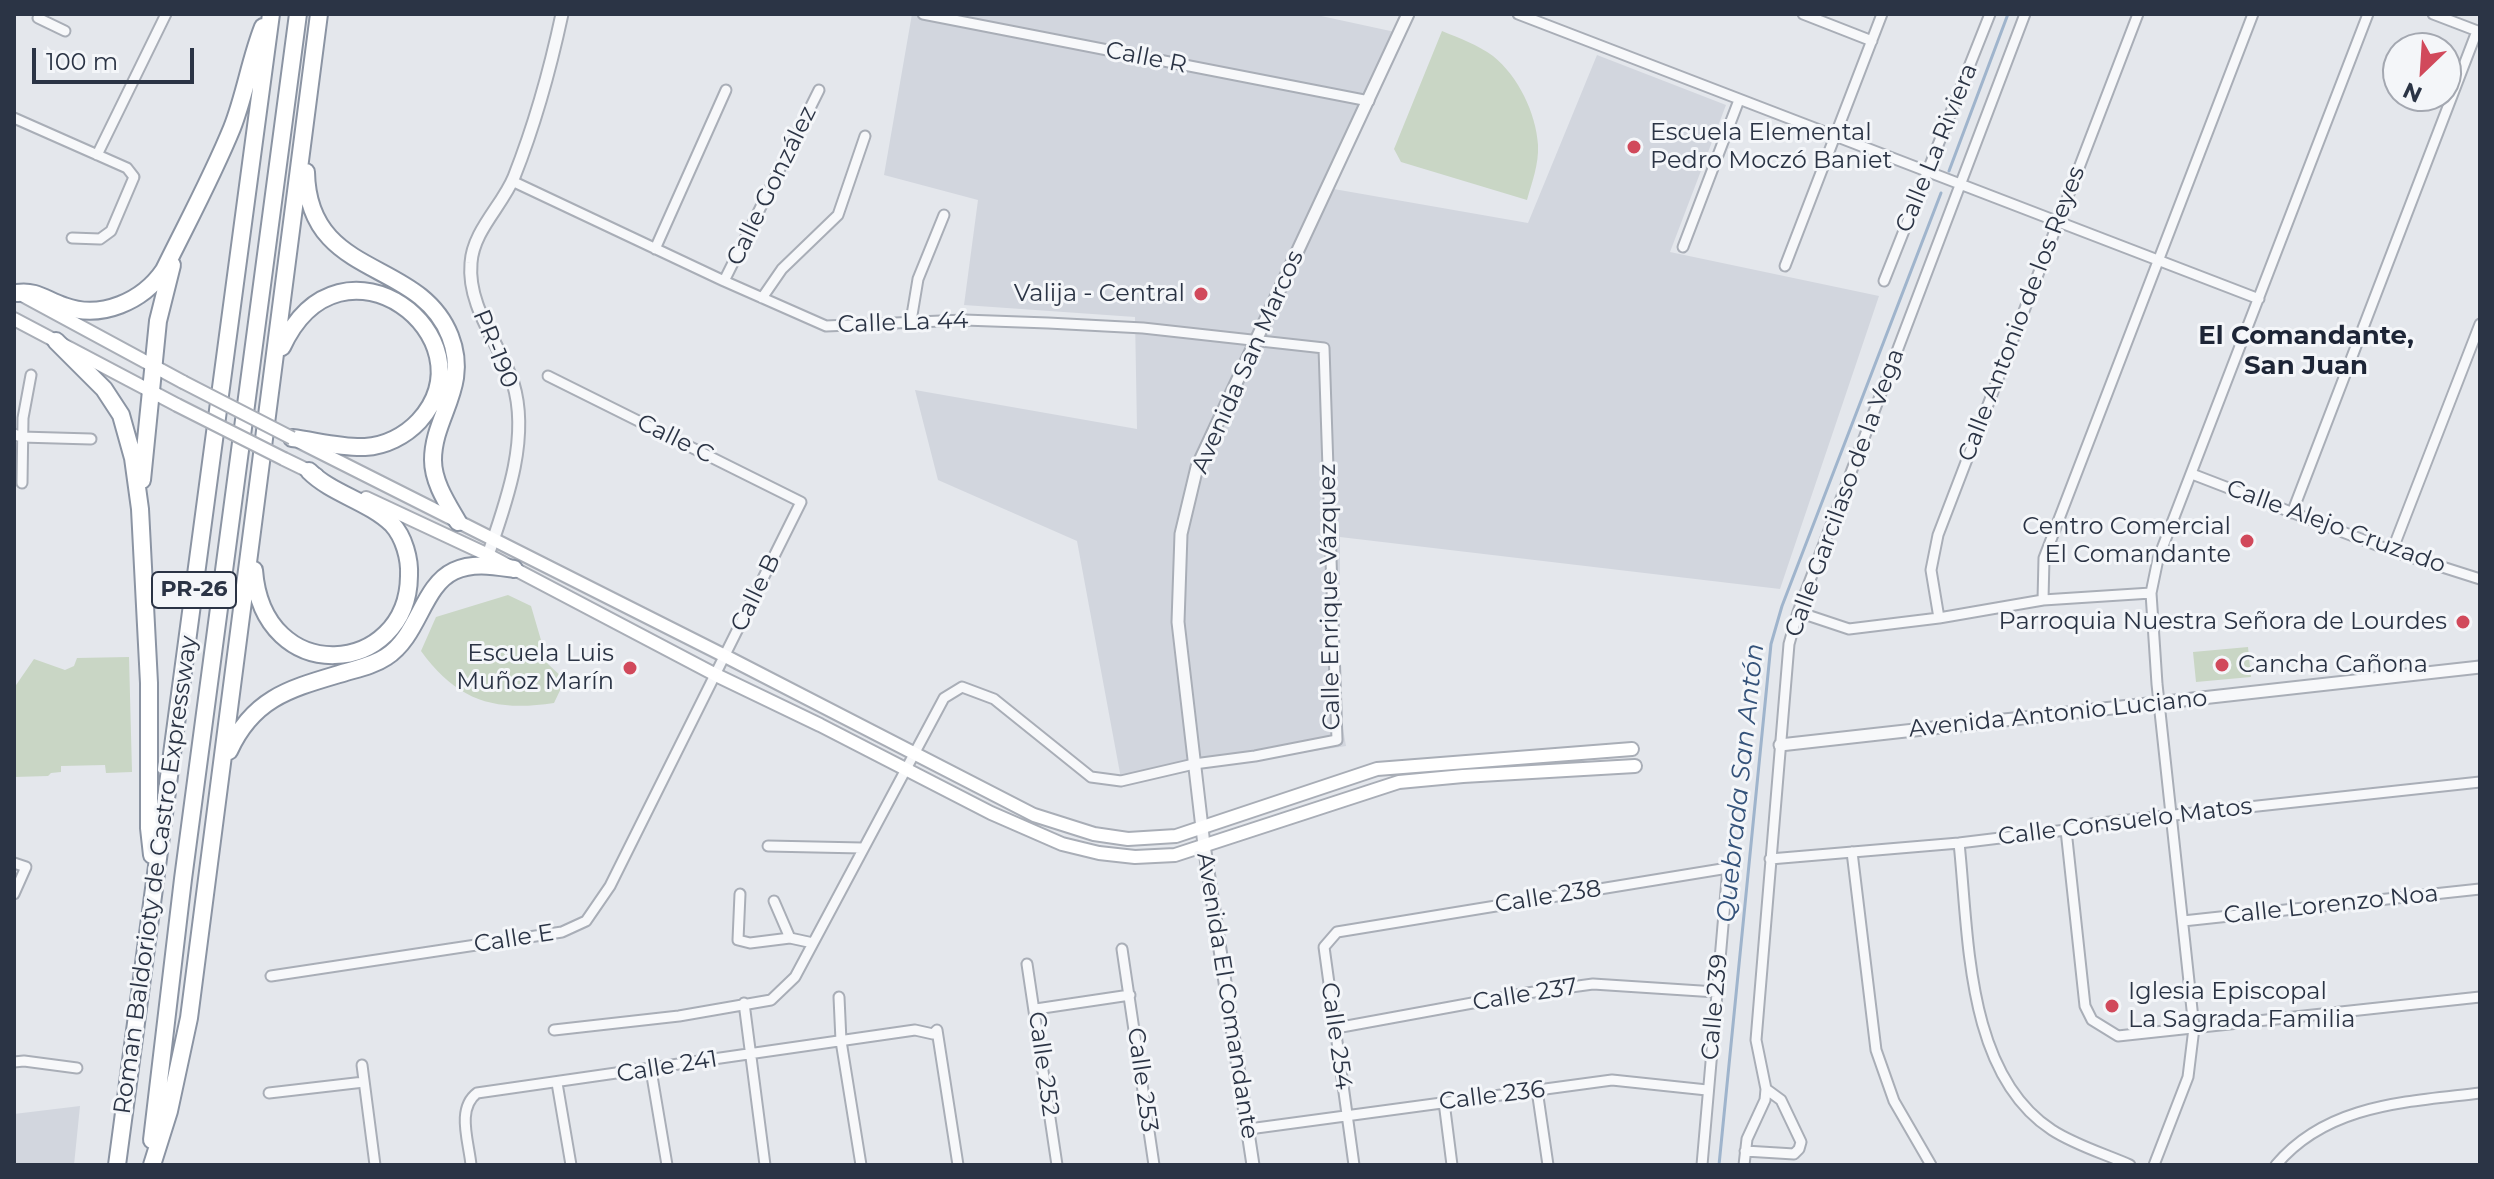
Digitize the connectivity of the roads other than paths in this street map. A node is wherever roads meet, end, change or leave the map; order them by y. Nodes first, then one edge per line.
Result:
1 (56, 14) edge
2 (166, 14) edge
3 (269, 14) edge
4 (298, 14) edge
5 (319, 14) edge
6 (562, 14) edge
7 (923, 14) edge
8 (1408, 14) edge
9 (1518, 14) edge
10 (1803, 14) edge
11 (1882, 14) edge
12 (1990, 14) edge
13 (2025, 14) edge
14 (2138, 14) edge
15 (2253, 14) edge
16 (2368, 14) edge
17 (2433, 14) edge
18 (1531, 16) edge
19 (38, 18) dead end
20 (51, 25) junction
21 (65, 31) dead end
22 (2478, 31) edge
23 (1872, 41) junction
24 (726, 90) dead end
25 (819, 90) dead end
26 (1739, 100) junction
27 (1369, 101) junction
28 (14, 118) edge
29 (304, 127) junction
30 (865, 136) dead end
31 (1834, 136) junction
32 (97, 155) junction
33 (1929, 171) junction
34 (512, 181) junction
35 (1960, 184) junction
36 (944, 215) dead end
37 (2057, 222) junction
38 (72, 238) dead end
39 (178, 241) junction
40 (1683, 247) dead end
41 (655, 249) junction
42 (2159, 262) junction
43 (1785, 266) dead end
44 (724, 281) junction
45 (1884, 281) dead end
46 (15, 292) edge
47 (762, 298) junction
48 (2259, 299) junction
49 (14, 319) edge
50 (911, 321) junction
51 (2480, 324) edge
52 (56, 341) junction
53 (1255, 342) junction
54 (1324, 348) joint
55 (275, 363) junction
56 (154, 366) junction
57 (31, 375) dead end
58 (548, 376) dead end
59 (151, 391) junction
60 (18, 436) edge
61 (292, 438) junction
62 (91, 439) dead end
63 (309, 471) junction
64 (2192, 474) junction
65 (22, 483) dead end
66 (801, 502) joint
67 (140, 509) junction
68 (2292, 513) junction
69 (458, 522) junction
70 (252, 536) junction
71 (494, 539) junction
72 (2392, 551) junction
73 (488, 555) junction
74 (514, 569) junction
75 (2480, 579) edge
76 (2151, 593) junction
77 (2043, 600) junction
78 (1798, 612) junction
79 (1939, 618) junction
80 (725, 656) junction
81 (2480, 667) edge
82 (714, 680) junction
83 (2159, 703) junction
84 (1780, 745) junction
85 (1632, 749) joint
86 (914, 753) junction
87 (224, 763) junction
88 (1194, 764) junction
89 (1635, 766) joint
90 (907, 770) junction
91 (2480, 782) edge
92 (2171, 815) junction
93 (1201, 826) junction
94 (2066, 830) junction
95 (1959, 843) junction
96 (1204, 845) junction
97 (768, 846) dead end
98 (862, 848) junction
99 (1852, 852) junction
100 (1770, 859) junction
101 (14, 863) edge
102 (156, 877) junction
103 (1728, 877) joint
104 (2480, 889) edge
105 (14, 894) edge
106 (740, 894) dead end
107 (774, 901) dead end
108 (2183, 921) junction
109 (1358, 929) joint
110 (790, 938) junction
111 (813, 943) junction
112 (1122, 949) dead end
113 (1027, 964) dead end
114 (271, 976) dead end
115 (1716, 992) junction
116 (1130, 995) junction
117 (839, 997) dead end
118 (2480, 997) edge
119 (744, 1003) junction
120 (1036, 1009) junction
121 (1336, 1028) junction
122 (2194, 1028) junction
123 (554, 1030) dead end
124 (841, 1041) junction
125 (749, 1054) junction
126 (14, 1062) edge
127 (362, 1065) dead end
128 (77, 1068) dead end
129 (651, 1070) junction
130 (364, 1082) junction
131 (557, 1083) junction
132 (1766, 1089) junction
133 (1537, 1090) junction
134 (1707, 1090) junction
135 (269, 1093) dead end
136 (2480, 1093) edge
137 (1444, 1102) junction
138 (1347, 1117) junction
139 (1249, 1129) junction
140 (1745, 1151) junction
141 (117, 1165) edge
142 (151, 1165) edge
143 (375, 1165) edge
144 (471, 1165) edge
145 (571, 1165) edge
146 (667, 1165) edge
147 (765, 1165) edge
148 (861, 1165) edge
149 (958, 1165) edge
150 (1057, 1165) edge
151 (1154, 1165) edge
152 (1253, 1165) edge
153 (1354, 1165) edge
154 (1452, 1165) edge
155 (1548, 1165) edge
156 (1702, 1165) edge
157 (1744, 1165) edge
158 (1931, 1165) edge
159 (2130, 1165) edge
160 (2154, 1165) edge
161 (2276, 1165) edge

1 - 20 street
2 - 32 street
3 - 39 highway
3 - 102 highway, Roman Baldorioty de Castro Expressway / PR-26
4 - 142 highway, Roman Baldorioty de Castro Expressway / PR-26
5 - 29 highway
6 - 34 street, PR-190 / PR-190
7 - 27 street, Calle R
8 - 27 street, Avenida San Marcos
9 - 18 street
10 - 23 street
11 - 23 street
12 - 33 street, Calle La Riviera
13 - 35 street, Calle Garcilaso de la Vega
14 - 37 street, Calle Antonio de los Reyes
15 - 42 street
16 - 48 street
17 - 22 street
18 - 26 street
19 - 20 street
20 - 21 street
22 - 68 street
23 - 31 street
24 - 41 street
25 - 44 street, Calle González
26 - 31 street
26 - 40 street
27 - 53 street, Avenida San Marcos
28 - 32 street
29 - 55 highway
29 - 69 highway
30 - 47 street
31 - 33 street
31 - 43 street
32 - 38 street
33 - 35 street
33 - 45 street, Calle La Riviera
34 - 41 street, Calle La 44
34 - 71 street, PR-190 / PR-190
35 - 37 street
35 - 78 street, Calle Garcilaso de la Vega
36 - 50 street
37 - 42 street
37 - 79 street, Calle Antonio de los Reyes
39 - 46 highway
39 - 56 highway
41 - 44 street, Calle La 44
42 - 48 street
42 - 77 street
44 - 47 street, Calle La 44
46 - 56 main road
47 - 50 street, Calle La 44
48 - 64 street
49 - 52 main road
50 - 53 street, Calle La 44
51 - 72 street
52 - 59 main road
52 - 67 highway
53 - 54 street, Calle La 44
53 - 88 street, Avenida San Marcos
54 - 88 street, Calle Enrique Vázquez
55 - 61 highway
55 - 70 highway
56 - 59 highway
56 - 61 main road, bridge
57 - 60 street
58 - 66 street, Calle C
59 - 63 main road, bridge
59 - 67 highway
60 - 62 street
60 - 65 street
61 - 69 main road
63 - 70 highway
63 - 73 main road
64 - 68 street, Calle Alejo Cruzado
64 - 76 street
66 - 80 street, Calle B
67 - 102 highway
68 - 72 street, Calle Alejo Cruzado
69 - 71 main road
70 - 87 highway
71 - 73 street, PR-190 / PR-190
71 - 80 main road
72 - 75 street, Calle Alejo Cruzado
73 - 74 main road
74 - 82 main road
74 - 87 highway
76 - 77 street
76 - 83 street
77 - 79 street
78 - 79 street
78 - 84 street, Calle Garcilaso de la Vega
80 - 82 street, Calle B
80 - 86 main road
81 - 83 street, Avenida Antonio Luciano
82 - 90 main road
82 - 114 street, Calle E
83 - 84 street, Avenida Antonio Luciano
83 - 92 street
84 - 100 street, Calle Garcilaso de la Vega
85 - 89 street
85 - 93 main road
86 - 88 street, Calle Enrique Vázquez
86 - 90 street
86 - 93 main road
87 - 142 highway
88 - 93 street, Avenida San Marcos
89 - 96 main road
90 - 96 main road
90 - 98 street
91 - 92 street, Calle Consuelo Matos
92 - 94 street, Calle Consuelo Matos
92 - 108 street
93 - 96 street, Avenida El Comandante
94 - 95 street, Calle Consuelo Matos
94 - 122 street
95 - 99 street, Calle Consuelo Matos
95 - 159 street
96 - 139 street, Avenida El Comandante
97 - 98 street
98 - 111 street
99 - 100 street, Calle Consuelo Matos
99 - 158 street
100 - 132 street, Calle Garcilaso de la Vega
101 - 105 street
102 - 141 highway, Roman Baldorioty de Castro Expressway / PR-26
103 - 109 street, Calle 238
103 - 115 street, Calle 239
104 - 108 street, Calle Lorenzo Noa
106 - 110 street
107 - 110 street
108 - 122 street
109 - 121 street, Calle 254
110 - 111 street
111 - 119 street
112 - 116 street, Calle 253
113 - 120 street, Calle 252
115 - 121 street, Calle 237
115 - 134 street, Calle 239
116 - 120 street
116 - 151 street, Calle 253
117 - 124 street
118 - 122 street
119 - 123 street
119 - 125 street
120 - 150 street, Calle 252
121 - 138 street, Calle 254
122 - 160 street
124 - 125 street, Calle 241
124 - 148 street
124 - 149 street, Calle 241
125 - 129 street, Calle 241
125 - 147 street
126 - 128 street
127 - 130 street
129 - 131 street, Calle 241
129 - 146 street
130 - 135 street
130 - 143 street
131 - 144 street, Calle 241
131 - 145 street
132 - 140 street
132 - 140 street, Calle Garcilaso de la Vega
133 - 134 street, Calle 236
133 - 137 street, Calle 236
133 - 155 street
134 - 156 street
136 - 161 street
137 - 138 street, Calle 236
137 - 154 street
138 - 139 street, Calle 236
138 - 153 street, Calle 254
139 - 152 street, Avenida El Comandante
140 - 157 street

